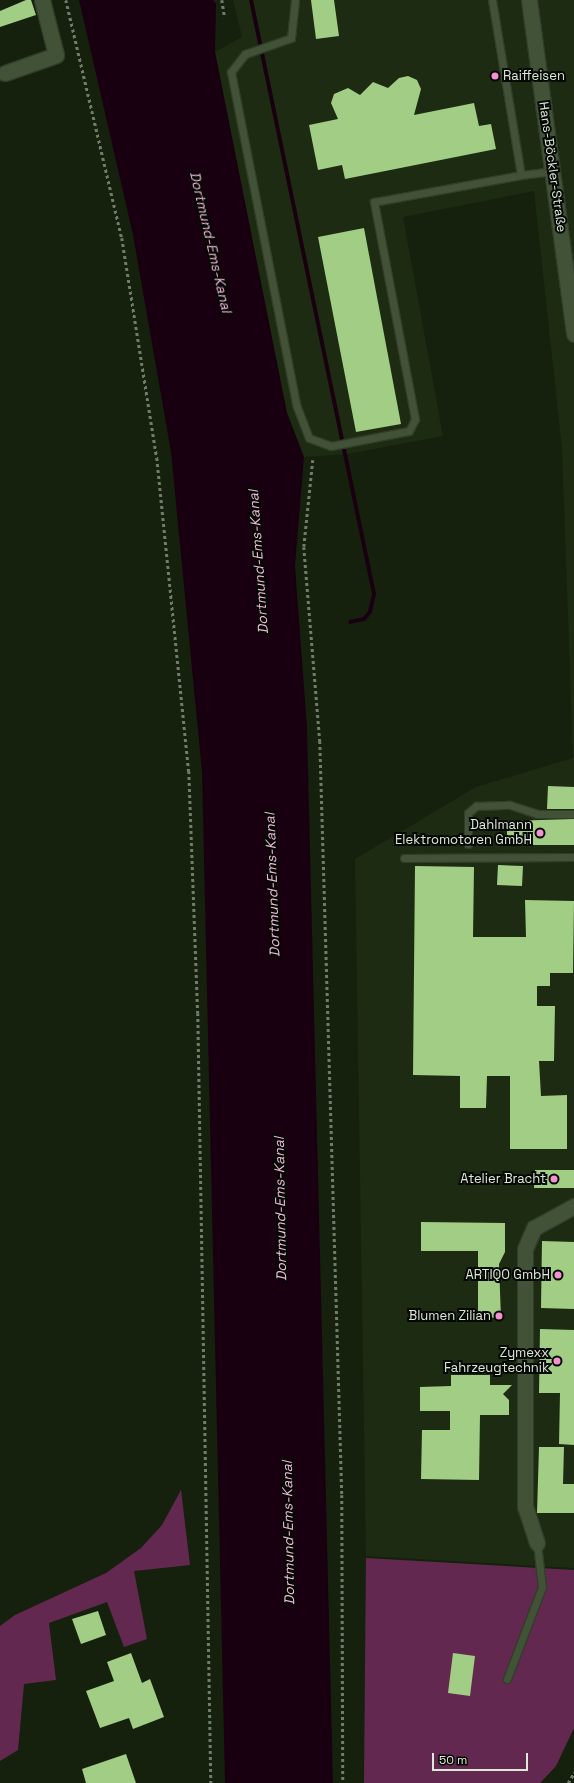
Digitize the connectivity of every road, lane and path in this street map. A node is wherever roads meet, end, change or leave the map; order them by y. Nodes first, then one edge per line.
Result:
1 (42, 0) edge
2 (66, 0) edge
3 (222, 0) edge
4 (295, 0) edge
5 (492, 0) edge
6 (529, 0) edge
7 (225, 18) dead end
8 (5, 73) dead end
9 (554, 171) junction
10 (521, 175) junction
11 (574, 334) edge
12 (313, 460) dead end
13 (574, 814) edge
14 (468, 844) dead end
15 (574, 857) edge
16 (404, 858) dead end
17 (574, 1206) edge
18 (537, 1543) joint
19 (507, 1679) dead end
20 (574, 1773) edge
21 (212, 1783) edge
22 (343, 1783) edge
23 (568, 1783) edge

1 - 8 street
2 - 21 path
3 - 7 path
4 - 10 lane
5 - 10 lane
6 - 9 street, Hans-Böckler-Straße
9 - 10 lane
9 - 11 street, Hans-Böckler-Straße
12 - 22 path
13 - 14 lane
15 - 16 lane
17 - 18 street
18 - 19 lane
20 - 23 path

